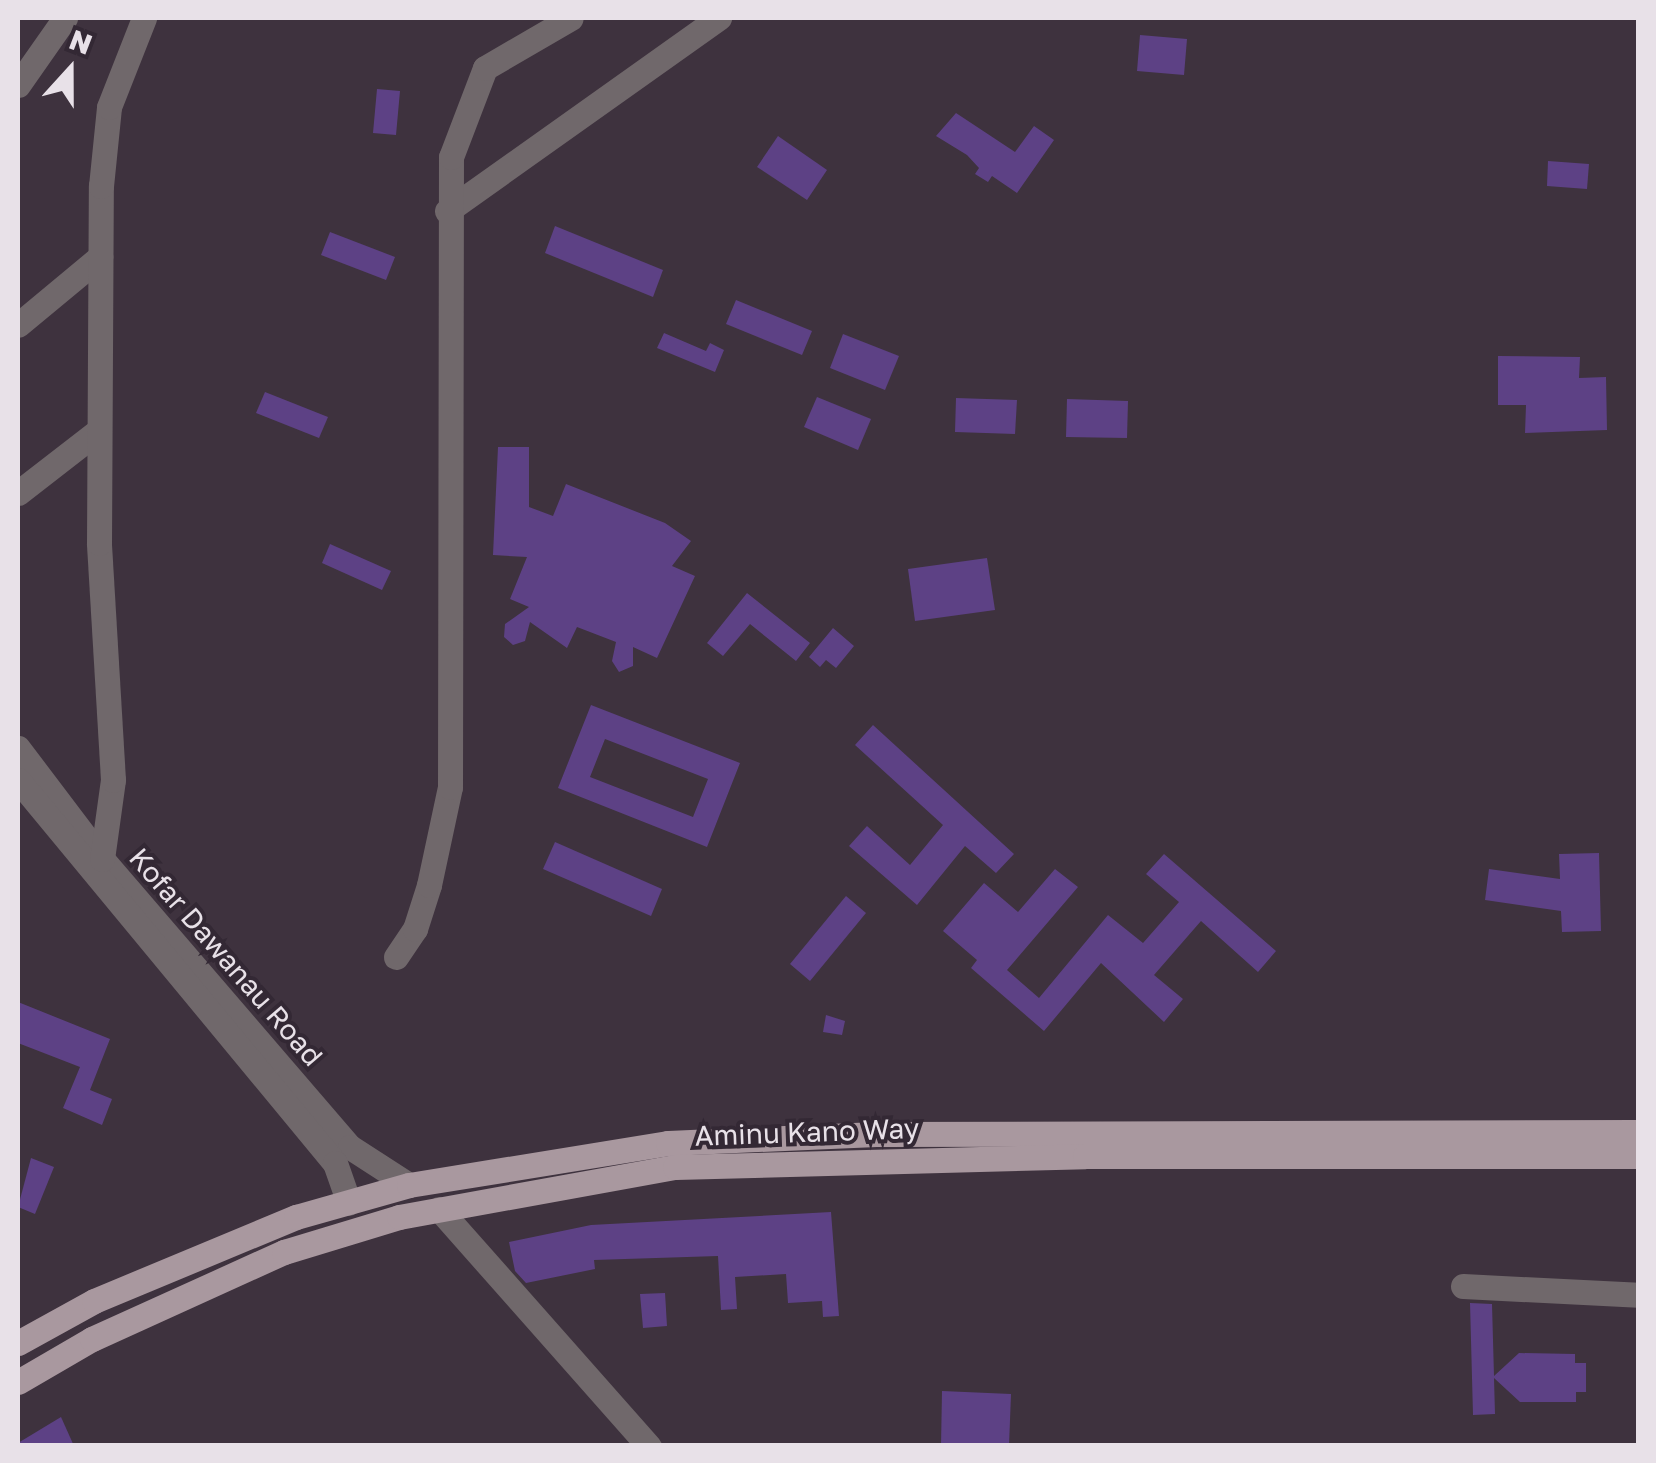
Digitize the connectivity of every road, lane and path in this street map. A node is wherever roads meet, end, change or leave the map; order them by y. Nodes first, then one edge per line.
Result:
1 (65, 18) edge
2 (144, 18) edge
3 (571, 18) edge
4 (719, 18) edge
5 (18, 85) edge
6 (447, 211) junction
7 (100, 257) junction
8 (18, 325) edge
9 (98, 431) junction
10 (18, 493) edge
11 (18, 748) edge
12 (18, 780) edge
13 (102, 859) junction
14 (396, 957) dead end
15 (1638, 1132) edge
16 (1085, 1144) junction
17 (1638, 1156) edge
18 (409, 1185) junction
19 (349, 1203) junction
20 (438, 1209) junction
21 (1463, 1286) dead end
22 (1638, 1295) edge
23 (18, 1343) edge
24 (18, 1382) edge
25 (649, 1446) edge

1 - 5 street
2 - 7 street
3 - 6 street
4 - 6 street
6 - 14 street
7 - 8 street
7 - 9 street
9 - 10 street
9 - 13 street
11 - 13 street, Kofar Dawanau Road
12 - 19 street, Kofar Dawanau Road
13 - 18 street, Kofar Dawanau Road
15 - 16 main road, Aminu Kano Way
16 - 17 main road, Aminu Kano Way
16 - 18 main road, Aminu Kano Way
16 - 20 main road, Aminu Kano Way
18 - 19 main road, Aminu Kano Way
19 - 23 main road, Aminu Kano Way
20 - 24 main road, Aminu Kano Way
20 - 25 street
21 - 22 street

